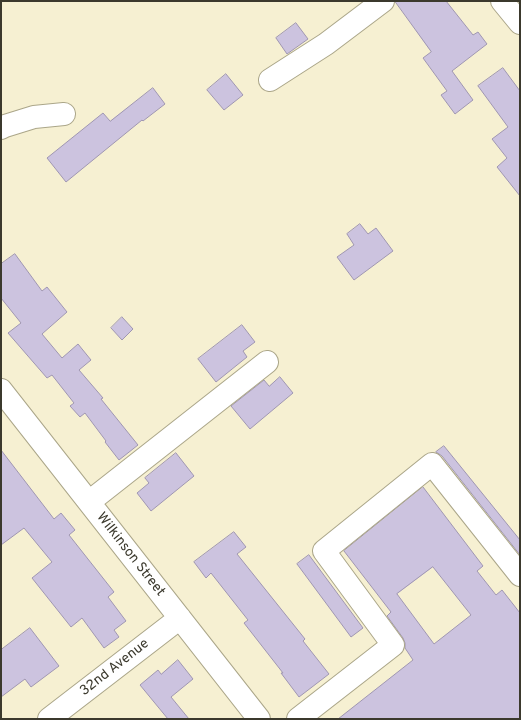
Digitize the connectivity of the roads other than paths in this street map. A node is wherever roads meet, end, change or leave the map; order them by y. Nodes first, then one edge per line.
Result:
1 (384, 1) edge
2 (502, 1) edge
3 (520, 23) edge
4 (270, 80) dead end
5 (64, 114) dead end
6 (1, 128) edge
7 (267, 362) dead end
8 (2, 394) edge
9 (88, 502) junction
10 (520, 575) edge
11 (180, 618) junction
12 (49, 719) edge
13 (260, 719) edge
14 (298, 719) edge

1 - 4 street
2 - 3 street
5 - 6 street
7 - 9 street
8 - 9 street, Wilkinson Street
9 - 11 street, Wilkinson Street
10 - 14 street
11 - 12 street, 32nd Avenue
11 - 13 street, Wilkinson Street

